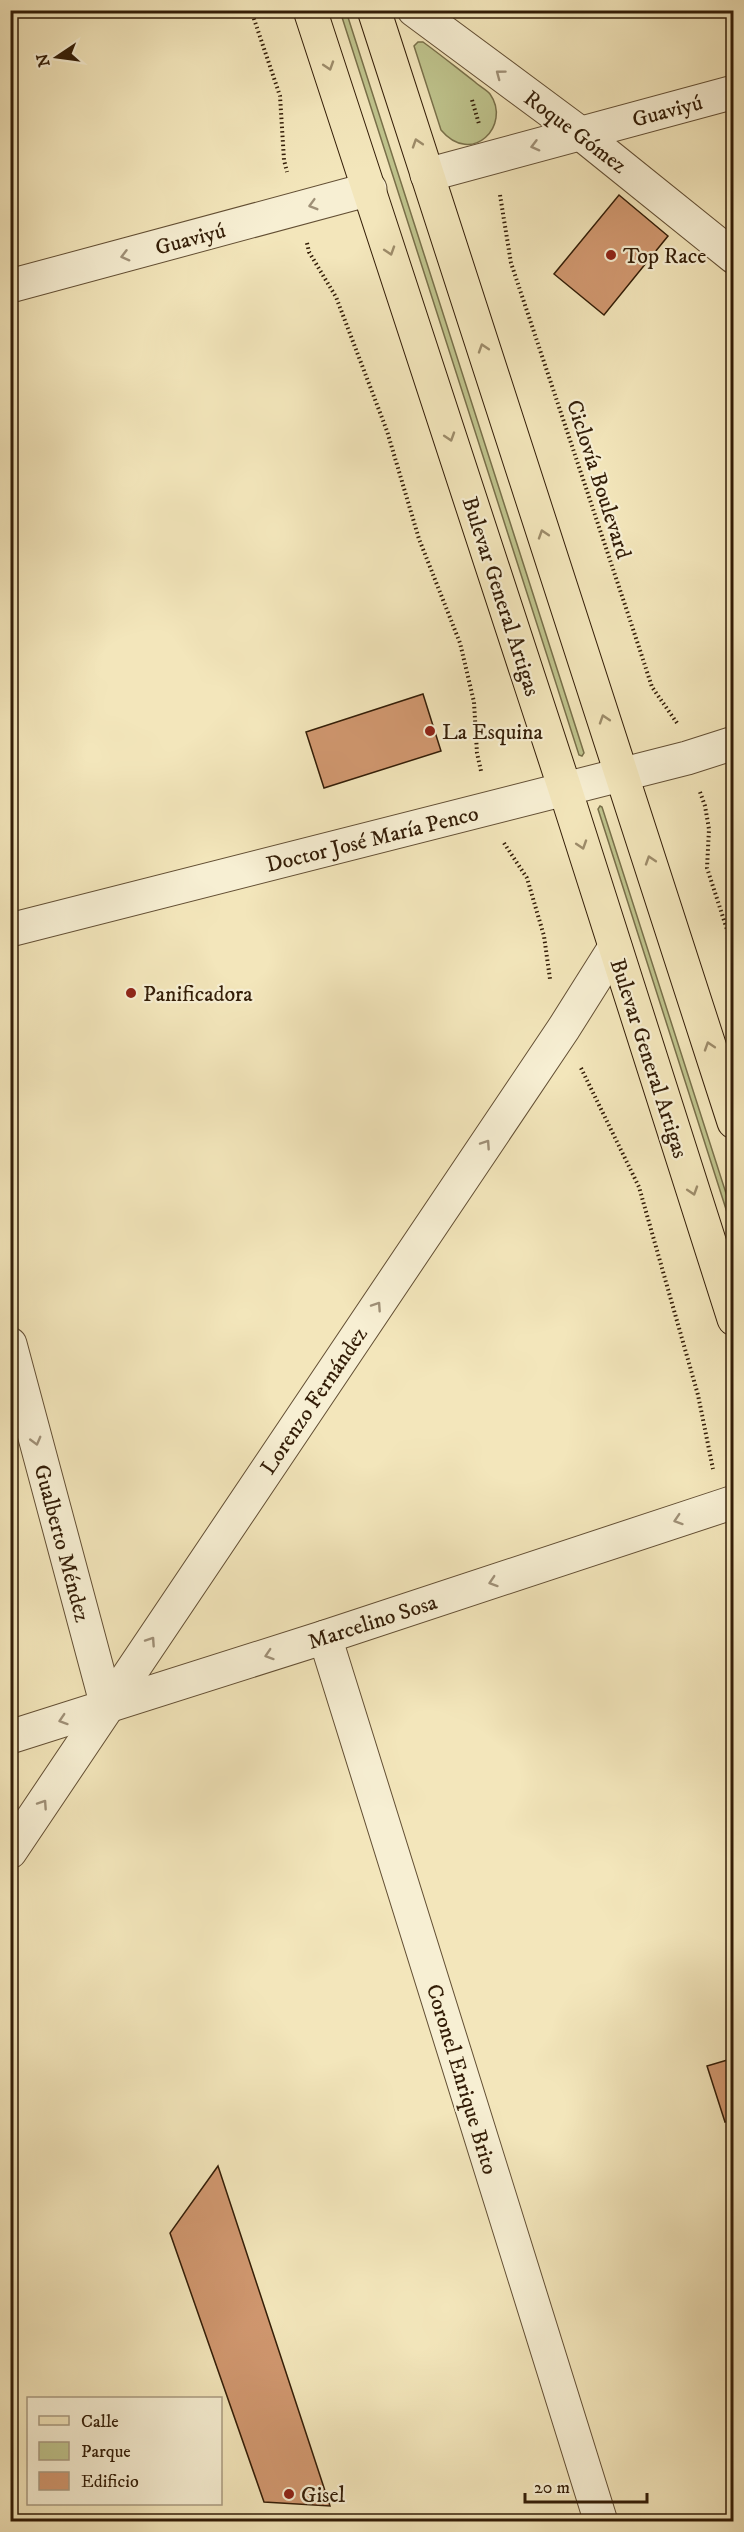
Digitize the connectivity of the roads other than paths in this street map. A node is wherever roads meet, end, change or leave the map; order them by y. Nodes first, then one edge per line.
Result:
1 (310, 10) edge
2 (374, 10) edge
3 (414, 10) edge
4 (734, 92) edge
5 (580, 133) junction
6 (427, 175) junction
7 (370, 189) junction
8 (734, 257) edge
9 (10, 286) edge
10 (734, 743) edge
11 (622, 775) junction
12 (565, 789) junction
13 (10, 930) edge
14 (615, 947) junction
15 (734, 1122) edge
16 (734, 1319) edge
17 (10, 1344) edge
18 (734, 1502) edge
19 (325, 1637) junction
20 (107, 1706) junction
21 (10, 1737) edge
22 (10, 1852) edge
23 (601, 2522) edge

1 -> 7 main road, Bulevar General Artigas
6 -> 2 main road
5 -> 3 street, Roque Gómez
4 - 5 street, Guaviyú
5 -> 6 street, Guaviyú
5 - 8 street, Roque Gómez
11 -> 6 main road
7 -> 9 street, Guaviyú
7 -> 12 main road, Bulevar General Artigas
10 - 11 street, Doctor José María Penco
11 - 12 street, Doctor José María Penco
15 -> 11 main road
12 - 13 street, Doctor José María Penco
12 -> 14 main road, Bulevar General Artigas
14 -> 16 main road, Bulevar General Artigas
20 -> 14 street, Lorenzo Fernández
17 -> 20 street, Gualberto Méndez
18 -> 19 street, Marcelino Sosa
19 -> 20 street, Marcelino Sosa
19 - 23 street, Coronel Enrique Brito
20 -> 21 street, Marcelino Sosa
22 -> 20 street, Lorenzo Fernández

